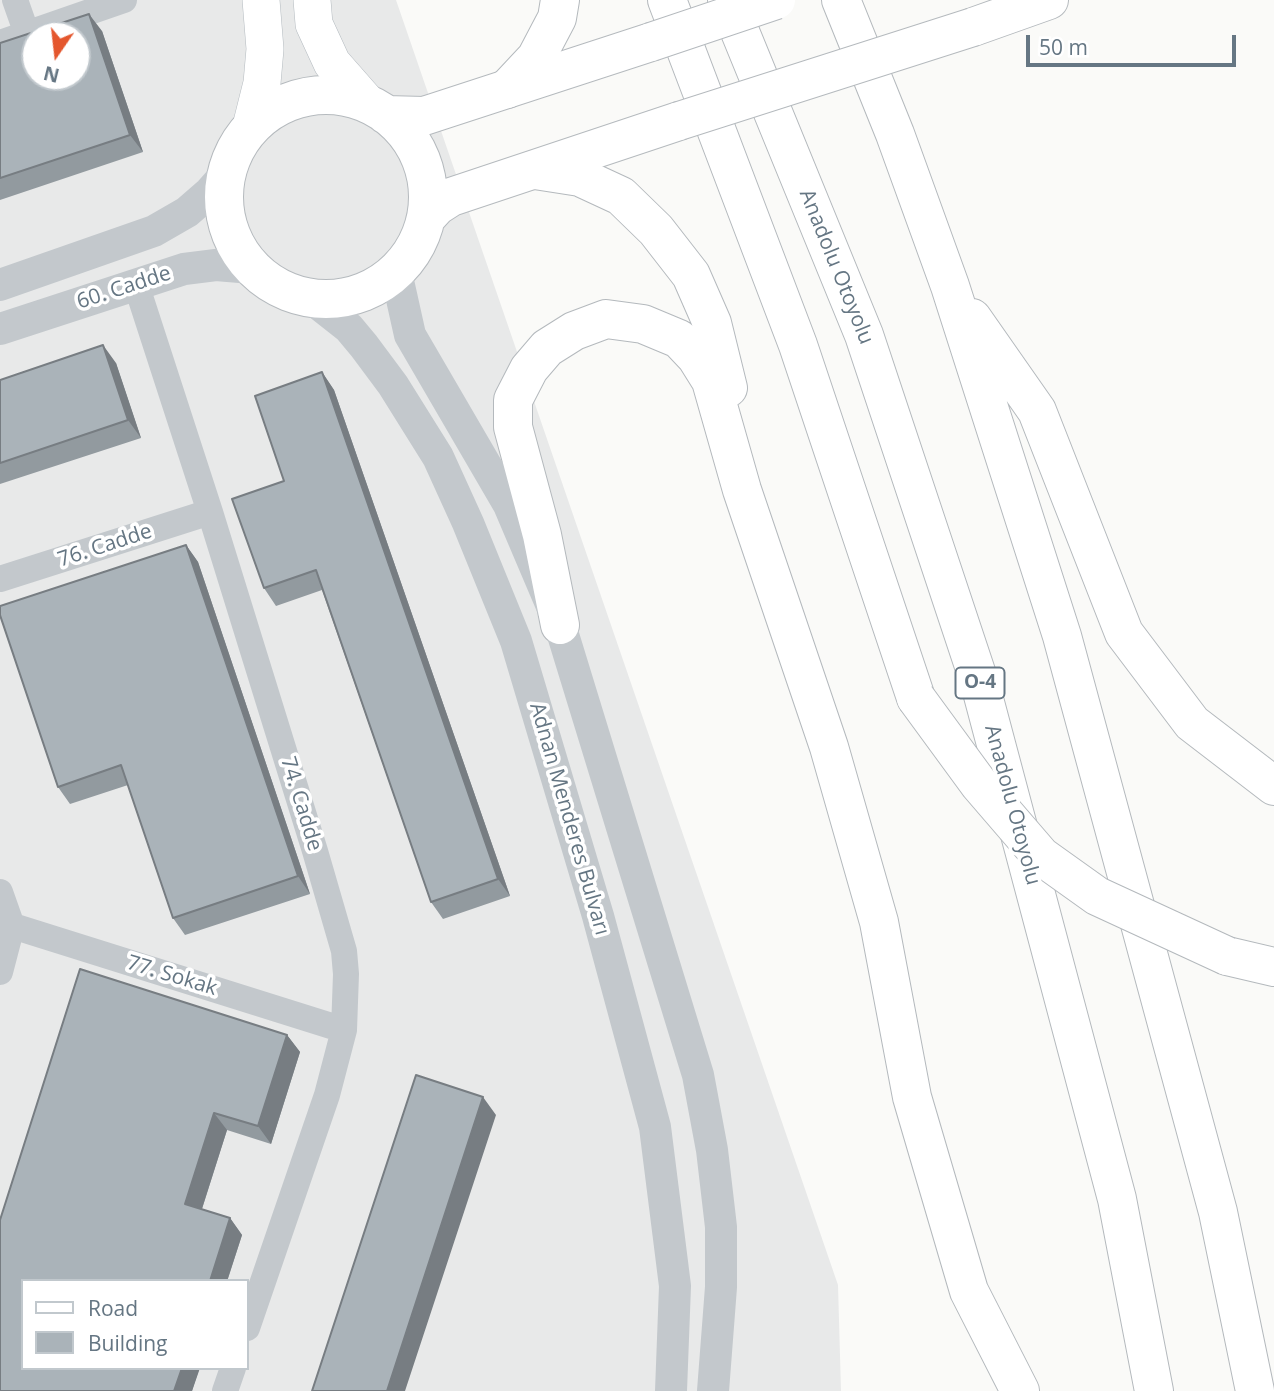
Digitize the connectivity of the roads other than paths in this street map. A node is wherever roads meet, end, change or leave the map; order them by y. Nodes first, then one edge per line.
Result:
1 (15, 0) edge
2 (124, 0) edge
3 (261, 0) edge
4 (312, 0) edge
5 (560, 0) edge
6 (667, 0) edge
7 (727, 0) edge
8 (776, 0) edge
9 (841, 0) edge
10 (1049, 0) edge
11 (22, 21) edge
12 (64, 21) edge
13 (21, 36) edge
14 (0, 43) edge
15 (507, 89) junction
16 (377, 110) junction
17 (251, 127) junction
18 (534, 170) junction
19 (226, 174) junction
20 (439, 208) junction
21 (252, 268) junction
22 (396, 272) junction
23 (136, 284) junction
24 (0, 285) edge
25 (950, 286) junction
26 (316, 302) junction
27 (0, 330) edge
28 (742, 490) junction
29 (210, 512) junction
30 (0, 579) edge
31 (560, 625) junction
32 (1274, 786) edge
33 (0, 892) edge
34 (6, 924) edge
35 (1274, 967) edge
36 (0, 972) edge
37 (344, 1030) junction
38 (248, 1325) edge
39 (232, 1370) edge
40 (225, 1391) edge
41 (671, 1391) edge
42 (713, 1391) edge
43 (1020, 1391) edge
44 (1154, 1391) edge
45 (1255, 1391) edge

1 - 11 street
2 - 12 street
3 - 17 main road
4 - 16 main road
5 - 15 main road
6 - 35 main road, bridge
7 - 44 main road, Anadolu Otoyolu / O-4
8 - 15 main road, bridge
9 - 25 main road
10 - 18 main road, bridge
13 - 14 street
15 - 16 main road
16 - 17 main road
16 - 20 main road
17 - 19 main road
18 - 20 main road
18 - 28 main road
19 - 21 main road
19 - 24 street, 60. Cadde
20 - 22 main road
21 - 23 street, 60. Cadde
21 - 26 main road
22 - 26 main road
22 - 31 street
23 - 27 street, 60. Cadde
23 - 29 street, 74. Cadde
25 - 32 main road
25 - 45 main road
26 - 41 street, Adnan Menderes Bulvarı
28 - 31 main road
28 - 43 main road
29 - 30 street, 76. Cadde
29 - 37 street, 74. Cadde
31 - 42 street
33 - 34 street
34 - 36 street
34 - 37 street, 77. Sokak
37 - 38 street, 74. Cadde
39 - 40 street

